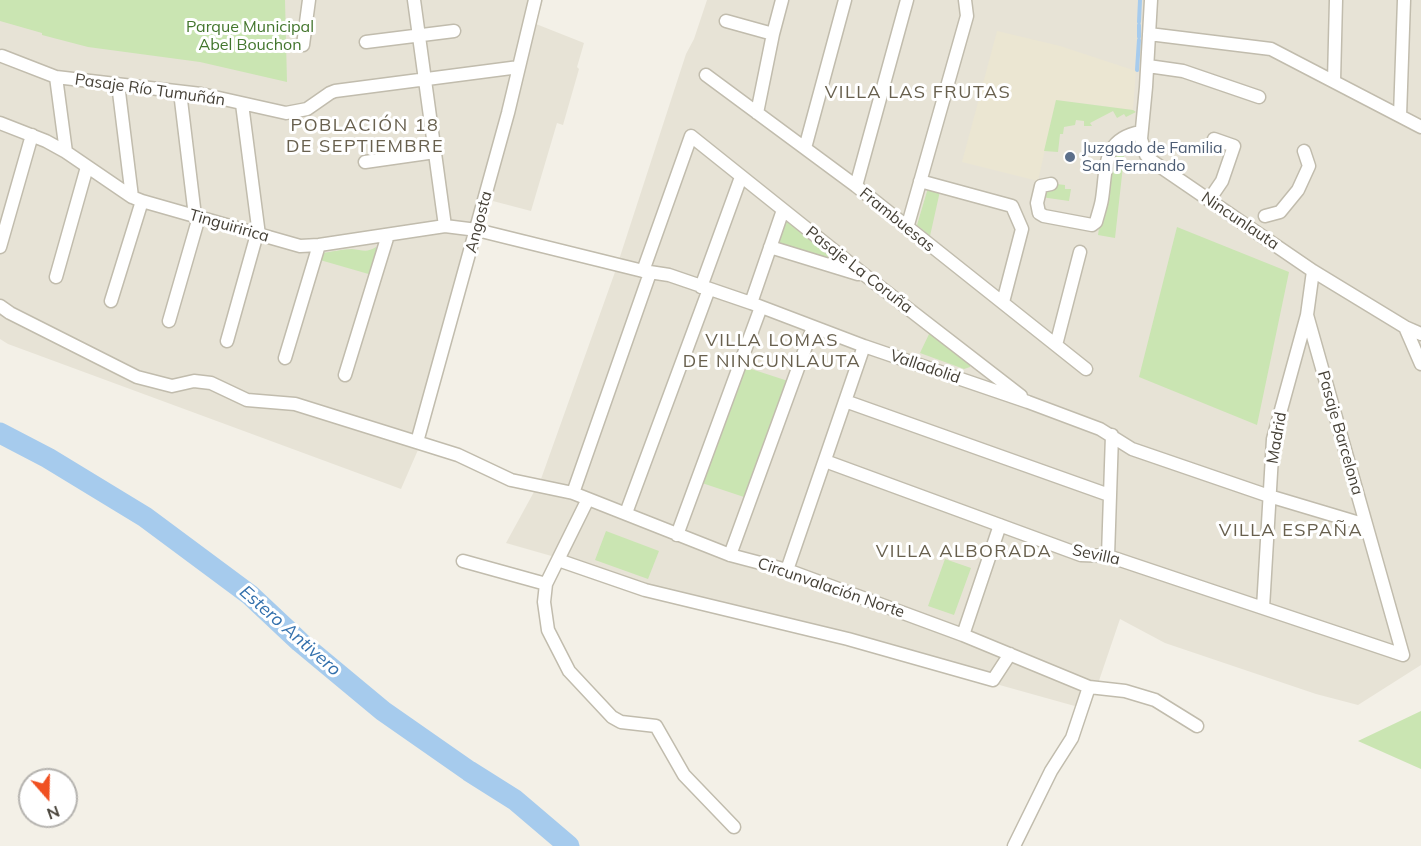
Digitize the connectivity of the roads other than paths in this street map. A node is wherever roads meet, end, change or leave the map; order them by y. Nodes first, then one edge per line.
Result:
1 (309, 0) edge
2 (414, 0) edge
3 (535, 0) edge
4 (782, 0) edge
5 (845, 0) edge
6 (907, 0) edge
7 (964, 0) edge
8 (1151, 0) edge
9 (1336, 0) edge
10 (1404, 0) edge
11 (726, 21) dead end
12 (454, 31) dead end
13 (1149, 33) junction
14 (773, 34) junction
15 (419, 36) junction
16 (366, 42) dead end
17 (303, 45) dead end
18 (3, 57) dead end
19 (1148, 66) junction
20 (519, 68) junction
21 (706, 75) dead end
22 (56, 77) junction
23 (425, 80) junction
24 (1334, 81) junction
25 (118, 84) junction
26 (180, 92) junction
27 (1259, 98) dead end
28 (242, 104) junction
29 (757, 112) junction
30 (1400, 116) junction
31 (0, 123) edge
32 (1421, 127) edge
33 (1141, 132) junction
34 (32, 135) junction
35 (1214, 139) dead end
36 (805, 148) junction
37 (1304, 151) dead end
38 (66, 152) junction
39 (435, 152) junction
40 (365, 162) dead end
41 (87, 167) junction
42 (741, 177) junction
43 (920, 181) junction
44 (1051, 184) dead end
45 (856, 186) junction
46 (137, 199) junction
47 (1209, 200) junction
48 (783, 210) junction
49 (197, 217) junction
50 (445, 226) junction
51 (907, 228) junction
52 (477, 230) junction
53 (1254, 230) junction
54 (258, 235) junction
55 (388, 235) junction
56 (319, 245) junction
57 (0, 247) edge
58 (770, 247) junction
59 (1080, 252) dead end
60 (1313, 270) junction
61 (646, 272) junction
62 (866, 276) junction
63 (56, 278) dead end
64 (705, 288) junction
65 (111, 301) dead end
66 (1003, 302) junction
67 (756, 305) junction
68 (0, 306) edge
69 (1307, 315) junction
70 (169, 321) dead end
71 (813, 327) junction
72 (1405, 327) junction
73 (1421, 334) edge
74 (227, 340) dead end
75 (1056, 345) junction
76 (864, 346) junction
77 (285, 358) dead end
78 (1421, 364) edge
79 (1086, 369) dead end
80 (345, 375) dead end
81 (845, 401) junction
82 (1028, 402) junction
83 (1112, 435) junction
84 (417, 442) junction
85 (825, 461) junction
86 (573, 494) junction
87 (1109, 495) junction
88 (1269, 496) junction
89 (588, 499) junction
90 (626, 513) junction
91 (1000, 525) junction
92 (1366, 525) junction
93 (677, 535) junction
94 (730, 555) junction
95 (1108, 556) junction
96 (558, 560) junction
97 (463, 561) dead end
98 (788, 570) junction
99 (546, 584) junction
100 (1263, 608) junction
101 (963, 635) junction
102 (1010, 654) junction
103 (1403, 655) joint
104 (1089, 687) junction
105 (1197, 726) dead end
106 (734, 827) dead end
107 (1014, 846) edge

1 - 17 street
2 - 15 street
3 - 20 street, Angosta
4 - 14 street
5 - 36 street
6 - 45 street
7 - 43 street
8 - 13 street, Nincunlauta
9 - 24 street
10 - 30 street
11 - 14 street
12 - 15 street
13 - 19 street, Nincunlauta
13 - 24 street
14 - 29 street
15 - 16 street
15 - 23 street
18 - 22 street, Pasaje Río Tumuñán
19 - 27 street
19 - 33 street, Nincunlauta
20 - 23 street
20 - 52 street, Angosta
21 - 29 street, Frambuesas
22 - 25 street, Pasaje Río Tumuñán
22 - 38 street
23 - 28 street, Pasaje Río Tumuñán
23 - 39 street
24 - 30 street
25 - 26 street, Pasaje Río Tumuñán
25 - 46 street
26 - 28 street, Pasaje Río Tumuñán
26 - 49 street
28 - 54 street
29 - 36 street, Frambuesas
30 - 32 street
31 - 34 street, Tinguiririca
33 - 44 street
33 - 47 street, Nincunlauta
34 - 38 street, Tinguiririca
34 - 57 street
35 - 47 street
36 - 45 street, Frambuesas
37 - 53 street
38 - 41 street, Tinguiririca
39 - 40 street
39 - 50 street
41 - 46 street, Tinguiririca
41 - 63 street
42 - 48 street, Pasaje La Coruña
42 - 61 street, Pasaje La Coruña
42 - 64 street
43 - 51 street
43 - 66 street
45 - 51 street, Frambuesas
46 - 49 street, Tinguiririca
46 - 65 street
47 - 53 street, Nincunlauta
48 - 58 street
48 - 62 street, Pasaje La Coruña
49 - 54 street, Tinguiririca
49 - 70 street
50 - 52 street, Tinguiririca
50 - 55 street, Tinguiririca
51 - 66 street, Frambuesas
52 - 61 street, Valladolid
52 - 84 street, Angosta
53 - 60 street, Nincunlauta
54 - 56 street, Tinguiririca
54 - 74 street
55 - 56 street, Tinguiririca
55 - 80 street
56 - 77 street
58 - 62 street
58 - 67 street
59 - 75 street
60 - 69 street, Madrid
60 - 72 street, Nincunlauta
61 - 64 street, Valladolid
61 - 86 street
62 - 82 street, Pasaje La Coruña
64 - 67 street, Valladolid
64 - 90 street
66 - 75 street, Frambuesas
67 - 71 street, Valladolid
67 - 93 street
68 - 84 street, Circunvalación Norte
69 - 88 street, Madrid
69 - 92 street, Pasaje Barcelona
71 - 76 street, Valladolid
71 - 94 street
72 - 73 street, Nincunlauta
72 - 78 street
75 - 79 street, Frambuesas
76 - 81 street
76 - 82 street, Valladolid
81 - 85 street
81 - 87 street
82 - 83 street, Valladolid
83 - 87 street
83 - 88 street, Valladolid
84 - 86 street, Circunvalación Norte
85 - 91 street, Sevilla
85 - 98 street
86 - 89 street, Circunvalación Norte
87 - 95 street
88 - 92 street, Valladolid
88 - 100 street, Madrid
89 - 90 street, Circunvalación Norte
89 - 96 street
90 - 93 street, Circunvalación Norte
91 - 95 street, Sevilla
91 - 101 street
92 - 103 street, Pasaje Barcelona
93 - 94 street, Circunvalación Norte
94 - 98 street, Circunvalación Norte
95 - 100 street, Sevilla
96 - 99 street
96 - 102 street
97 - 99 street
98 - 101 street, Circunvalación Norte
99 - 106 street
100 - 103 street, Sevilla
101 - 102 street, Circunvalación Norte
102 - 104 street, Circunvalación Norte
104 - 105 street, Circunvalación Norte
104 - 107 street

